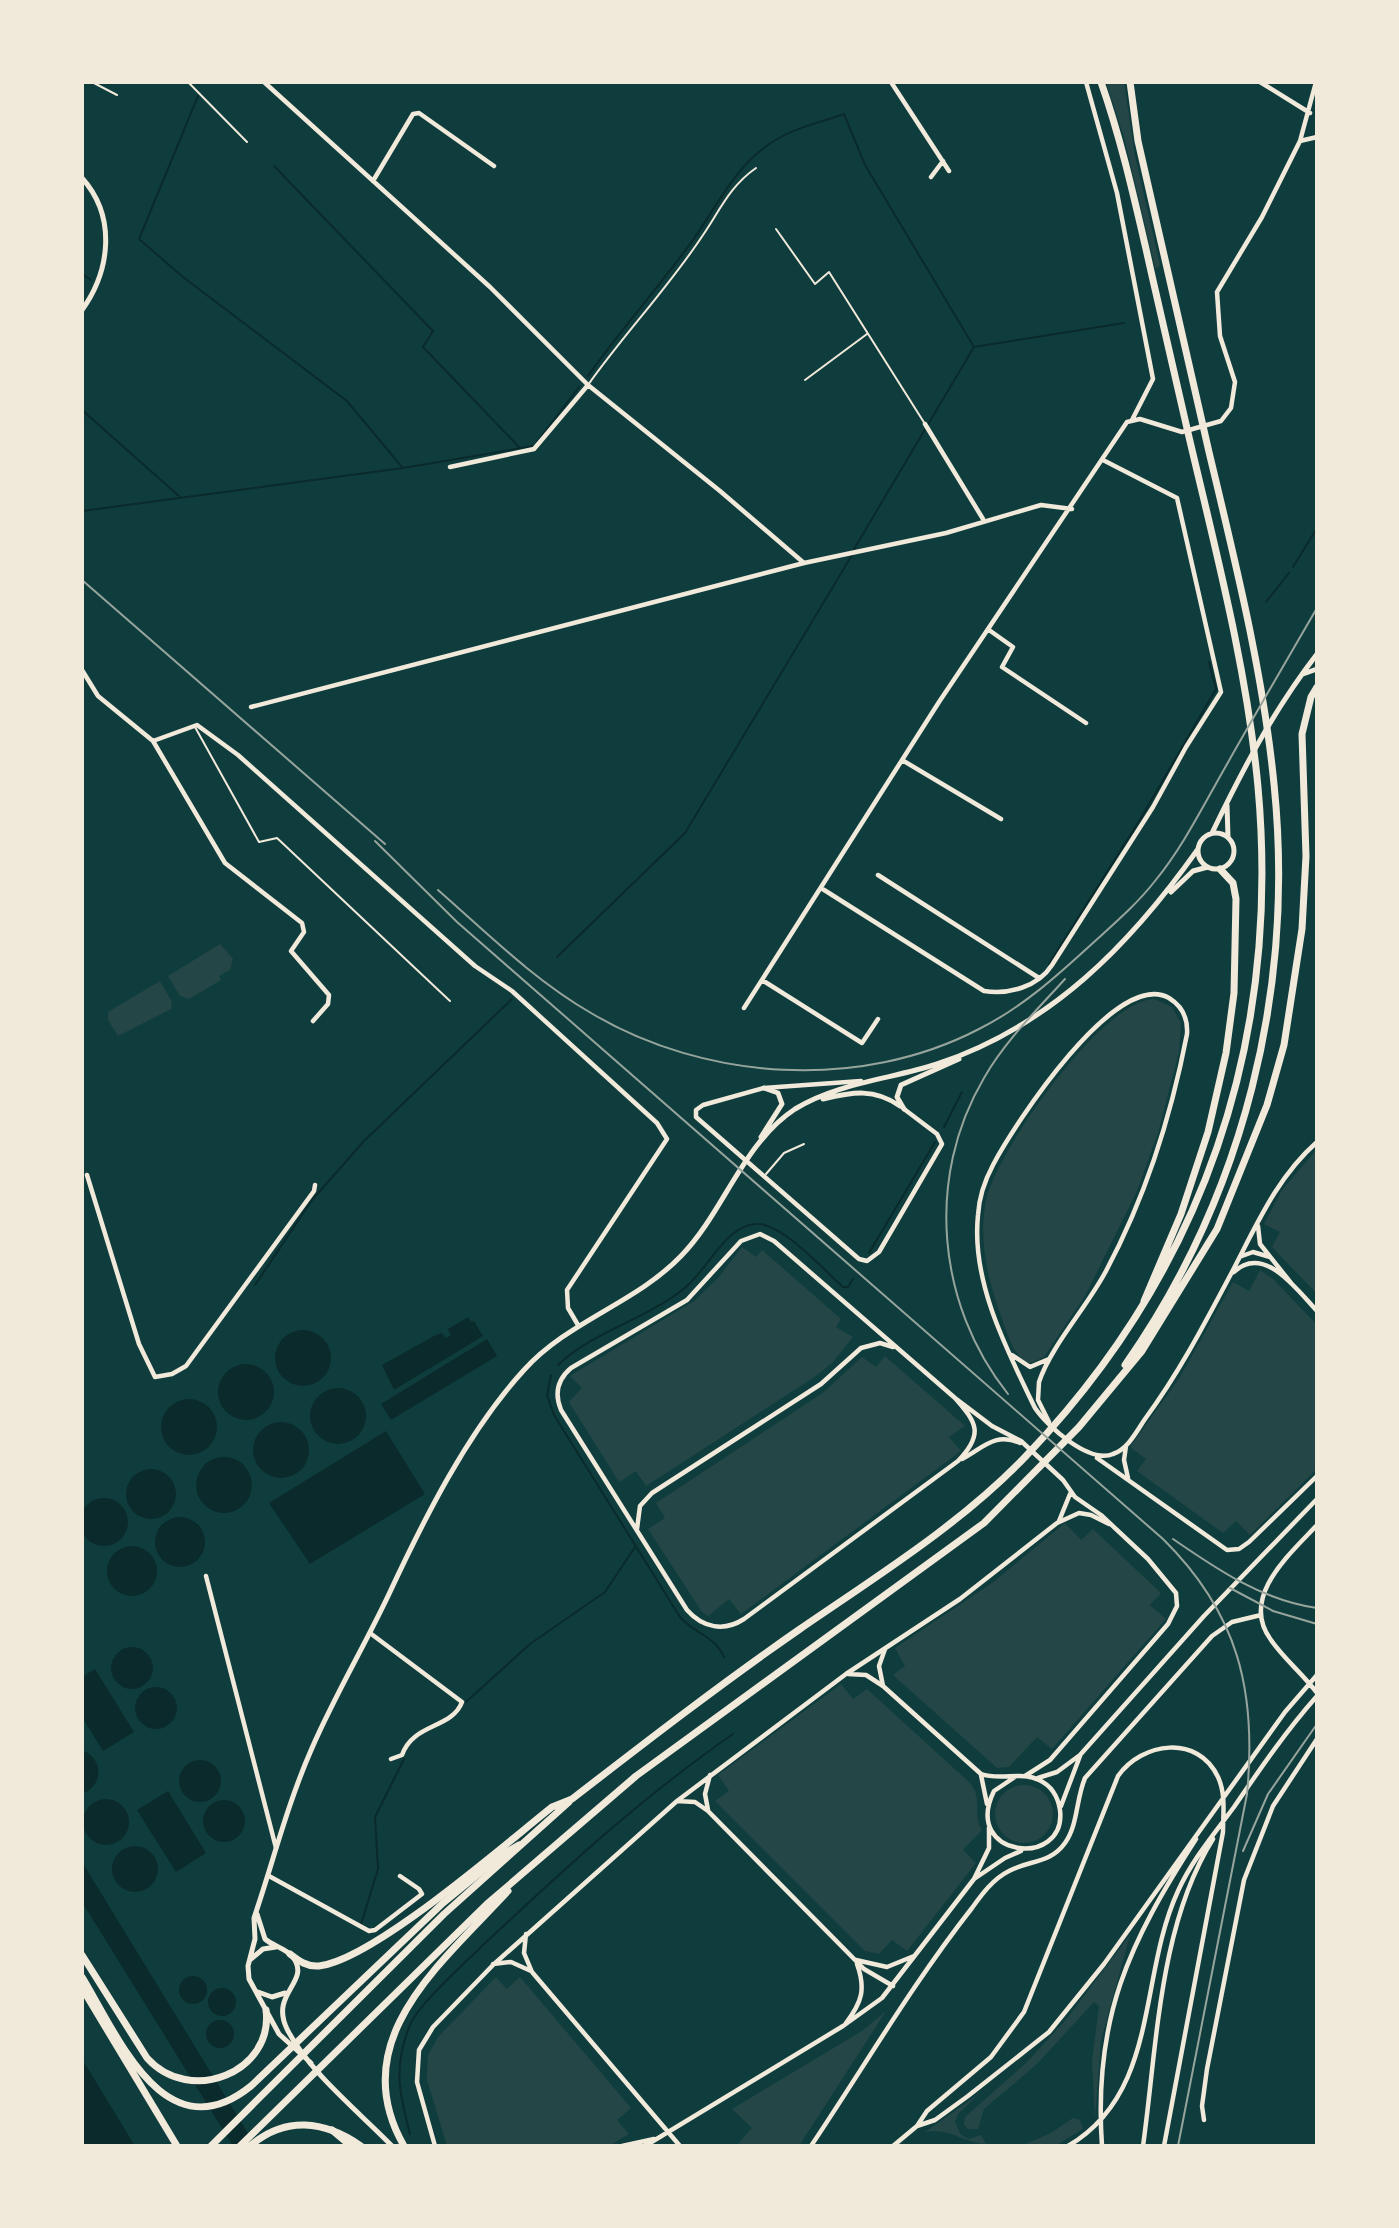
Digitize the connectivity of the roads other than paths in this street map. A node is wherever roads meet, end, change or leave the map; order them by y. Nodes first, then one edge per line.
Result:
1 (92, 82) edge
2 (188, 82) edge
3 (264, 82) edge
4 (891, 82) edge
5 (1086, 82) edge
6 (1100, 82) edge
7 (1130, 82) edge
8 (1261, 82) edge
9 (1316, 82) edge
10 (117, 94) dead end
11 (1310, 113) junction
12 (1317, 137) edge
13 (1300, 141) junction
14 (247, 142) dead end
15 (943, 161) junction
16 (494, 166) dead end
17 (756, 168) dead end
18 (949, 171) dead end
19 (931, 177) dead end
20 (82, 178) edge
21 (373, 181) junction
22 (776, 229) dead end
23 (82, 310) edge
24 (868, 333) junction
25 (805, 380) dead end
26 (588, 385) junction
27 (1132, 420) junction
28 (928, 426) joint
29 (1103, 460) junction
30 (450, 467) dead end
31 (1072, 509) junction
32 (984, 519) junction
33 (804, 563) junction
34 (989, 630) junction
35 (1317, 654) edge
36 (1317, 669) edge
37 (82, 670) edge
38 (1300, 676) junction
39 (1317, 687) edge
40 (251, 707) dead end
41 (1086, 723) dead end
42 (194, 726) junction
43 (153, 741) junction
44 (902, 760) junction
45 (1227, 802) junction
46 (1001, 819) dead end
47 (1212, 833) junction
48 (1228, 837) junction
49 (1198, 849) junction
50 (1208, 867) junction
51 (1220, 869) junction
52 (878, 875) dead end
53 (821, 888) junction
54 (1163, 899) junction
55 (1039, 978) junction
56 (762, 980) junction
57 (450, 1001) dead end
58 (744, 1008) dead end
59 (878, 1019) dead end
60 (313, 1021) dead end
61 (970, 1052) junction
62 (876, 1081) junction
63 (764, 1088) junction
64 (806, 1103) junction
65 (904, 1109) junction
66 (1317, 1142) edge
67 (759, 1143) junction
68 (804, 1144) dead end
69 (87, 1175) dead end
70 (763, 1177) junction
71 (315, 1185) dead end
72 (1259, 1220) junction
73 (1239, 1258) junction
74 (1273, 1259) junction
75 (1229, 1278) junction
76 (1294, 1286) junction
77 (1143, 1305) junction
78 (1317, 1311) edge
79 (578, 1325) junction
80 (898, 1348) junction
81 (1010, 1353) junction
82 (1052, 1356) junction
83 (955, 1398) junction
84 (1085, 1420) junction
85 (1049, 1422) junction
86 (1127, 1444) junction
87 (1027, 1447) junction
88 (1095, 1456) junction
89 (958, 1461) junction
90 (1317, 1476) edge
91 (1130, 1483) junction
92 (1070, 1493) junction
93 (1317, 1499) edge
94 (1057, 1523) junction
95 (1317, 1525) edge
96 (1112, 1527) junction
97 (637, 1531) junction
98 (206, 1576) dead end
99 (1261, 1615) junction
100 (370, 1633) junction
101 (886, 1648) junction
102 (846, 1674) junction
103 (1317, 1675) edge
104 (1308, 1681) junction
105 (883, 1686) junction
106 (1317, 1686) edge
107 (1317, 1695) edge
108 (1317, 1738) edge
109 (1080, 1755) junction
110 (391, 1759) dead end
111 (710, 1774) junction
112 (981, 1774) junction
113 (1025, 1776) junction
114 (1016, 1777) junction
115 (1033, 1777) junction
116 (572, 1799) junction
117 (677, 1801) junction
118 (987, 1808) junction
119 (708, 1811) junction
120 (1060, 1816) junction
121 (989, 1827) junction
122 (519, 1845) junction
123 (1189, 1847) junction
124 (1028, 1850) junction
125 (277, 1852) junction
126 (1200, 1856) junction
127 (533, 1863) junction
128 (269, 1876) junction
129 (400, 1876) dead end
130 (974, 1879) junction
131 (256, 1911) junction
132 (526, 1934) junction
133 (279, 1947) junction
134 (290, 1954) junction
135 (82, 1955) edge
136 (916, 1955) junction
137 (251, 1960) junction
138 (855, 1960) junction
139 (492, 1965) junction
140 (532, 1972) junction
141 (82, 1977) edge
142 (893, 1986) junction
143 (82, 1988) edge
144 (256, 1990) junction
145 (288, 1991) junction
146 (266, 2010) junction
147 (843, 2026) junction
148 (311, 2063) junction
149 (1204, 2120) dead end
150 (917, 2126) junction
151 (331, 2130) junction
152 (668, 2132) junction
153 (658, 2138) junction
154 (177, 2146) edge
155 (211, 2146) edge
156 (240, 2146) edge
157 (250, 2146) edge
158 (351, 2146) edge
159 (361, 2146) edge
160 (392, 2146) edge
161 (404, 2146) edge
162 (435, 2146) edge
163 (622, 2146) edge
164 (645, 2146) edge
165 (652, 2146) edge
166 (680, 2146) edge
167 (811, 2146) edge
168 (893, 2146) edge
169 (1068, 2146) edge
170 (1102, 2146) edge
171 (1143, 2146) edge
172 (1164, 2146) edge

1 - 10 lane
2 - 14 lane
3 - 21 street
4 - 15 street
5 - 27 street
6 - 77 highway
7 - 84 highway
8 - 11 street
9 - 11 street
11 - 13 street
12 - 13 street
13 - 27 street
15 - 18 street
15 - 19 street
16 - 21 street
17 - 26 lane
20 - 23 street
21 - 26 street
22 - 24 lane
24 - 25 lane
24 - 28 lane
26 - 30 street
26 - 33 street
27 - 29 street
28 - 32 street
29 - 31 street
29 - 55 street
31 - 32 street
31 - 34 street
32 - 33 street
33 - 40 street
34 - 41 street
34 - 44 street
35 - 38 street
36 - 38 street
37 - 43 street
38 - 45 street
39 - 84 highway
42 - 43 street
42 - 57 lane
42 - 79 street
43 - 60 street
44 - 46 street
44 - 53 street
45 - 47 street
45 - 48 street
47 - 48 street
47 - 49 street
48 - 51 street
49 - 50 street
49 - 54 street
50 - 51 street
50 - 54 street
51 - 77 highway
52 - 55 street
53 - 55 street
53 - 56 street
54 - 61 street
56 - 58 street
56 - 59 street
61 - 62 street
61 - 65 street
62 - 63 street
62 - 64 street
63 - 67 street
63 - 70 street
64 - 65 street
64 - 67 street
65 - 70 street
66 - 72 street
67 - 79 street
68 - 70 lane
69 - 71 street
72 - 73 street
72 - 74 street
73 - 74 street
73 - 75 street
74 - 76 street
75 - 76 street
75 - 86 street
76 - 78 street
77 - 116 highway
79 - 100 street
80 - 83 street
80 - 97 street
80 - 97 street
81 - 82 street
81 - 82 street
81 - 85 street
82 - 85 street
83 - 87 street
83 - 89 street
84 - 127 highway
85 - 88 street
86 - 88 street
86 - 91 street
87 - 89 street
87 - 92 street
88 - 91 street
89 - 97 street
90 - 91 street
92 - 94 street
92 - 96 street
93 - 109 street
94 - 96 street
94 - 101 street
95 - 99 street
96 - 113 street
98 - 125 street
99 - 104 street
99 - 167 street
100 - 110 street
100 - 125 street
101 - 102 street
101 - 105 street
102 - 105 street
102 - 111 street
103 - 123 street
104 - 106 street
104 - 107 street
105 - 112 street
107 - 126 street
108 - 149 street
109 - 115 street
109 - 120 street
111 - 117 street
111 - 119 street
112 - 114 street
112 - 118 street
113 - 114 street
113 - 115 street
114 - 118 street
115 - 120 street
116 - 122 highway
116 - 134 highway
117 - 119 street
117 - 132 street
118 - 121 street
119 - 138 street
120 - 124 street
121 - 124 street
121 - 130 street
122 - 141 highway
122 - 155 highway
123 - 150 street
123 - 170 street
124 - 130 street
125 - 128 street
126 - 169 street
126 - 171 street
127 - 156 highway
127 - 161 highway
128 - 129 street
128 - 131 street
130 - 136 street
131 - 133 street
131 - 137 street
132 - 139 street
132 - 140 street
133 - 134 street
133 - 137 street
134 - 145 street
135 - 146 highway
136 - 138 street
136 - 142 street
137 - 144 street
138 - 142 street
138 - 147 street
139 - 140 street
139 - 162 street
140 - 152 street
142 - 147 street
143 - 154 highway
144 - 145 street
144 - 146 street
145 - 148 street
146 - 148 street
147 - 152 street
148 - 160 street
150 - 168 street
150 - 172 street
151 - 157 highway
151 - 158 highway
151 - 159 highway
152 - 153 street
152 - 166 street
153 - 163 street
153 - 164 street
153 - 165 street

